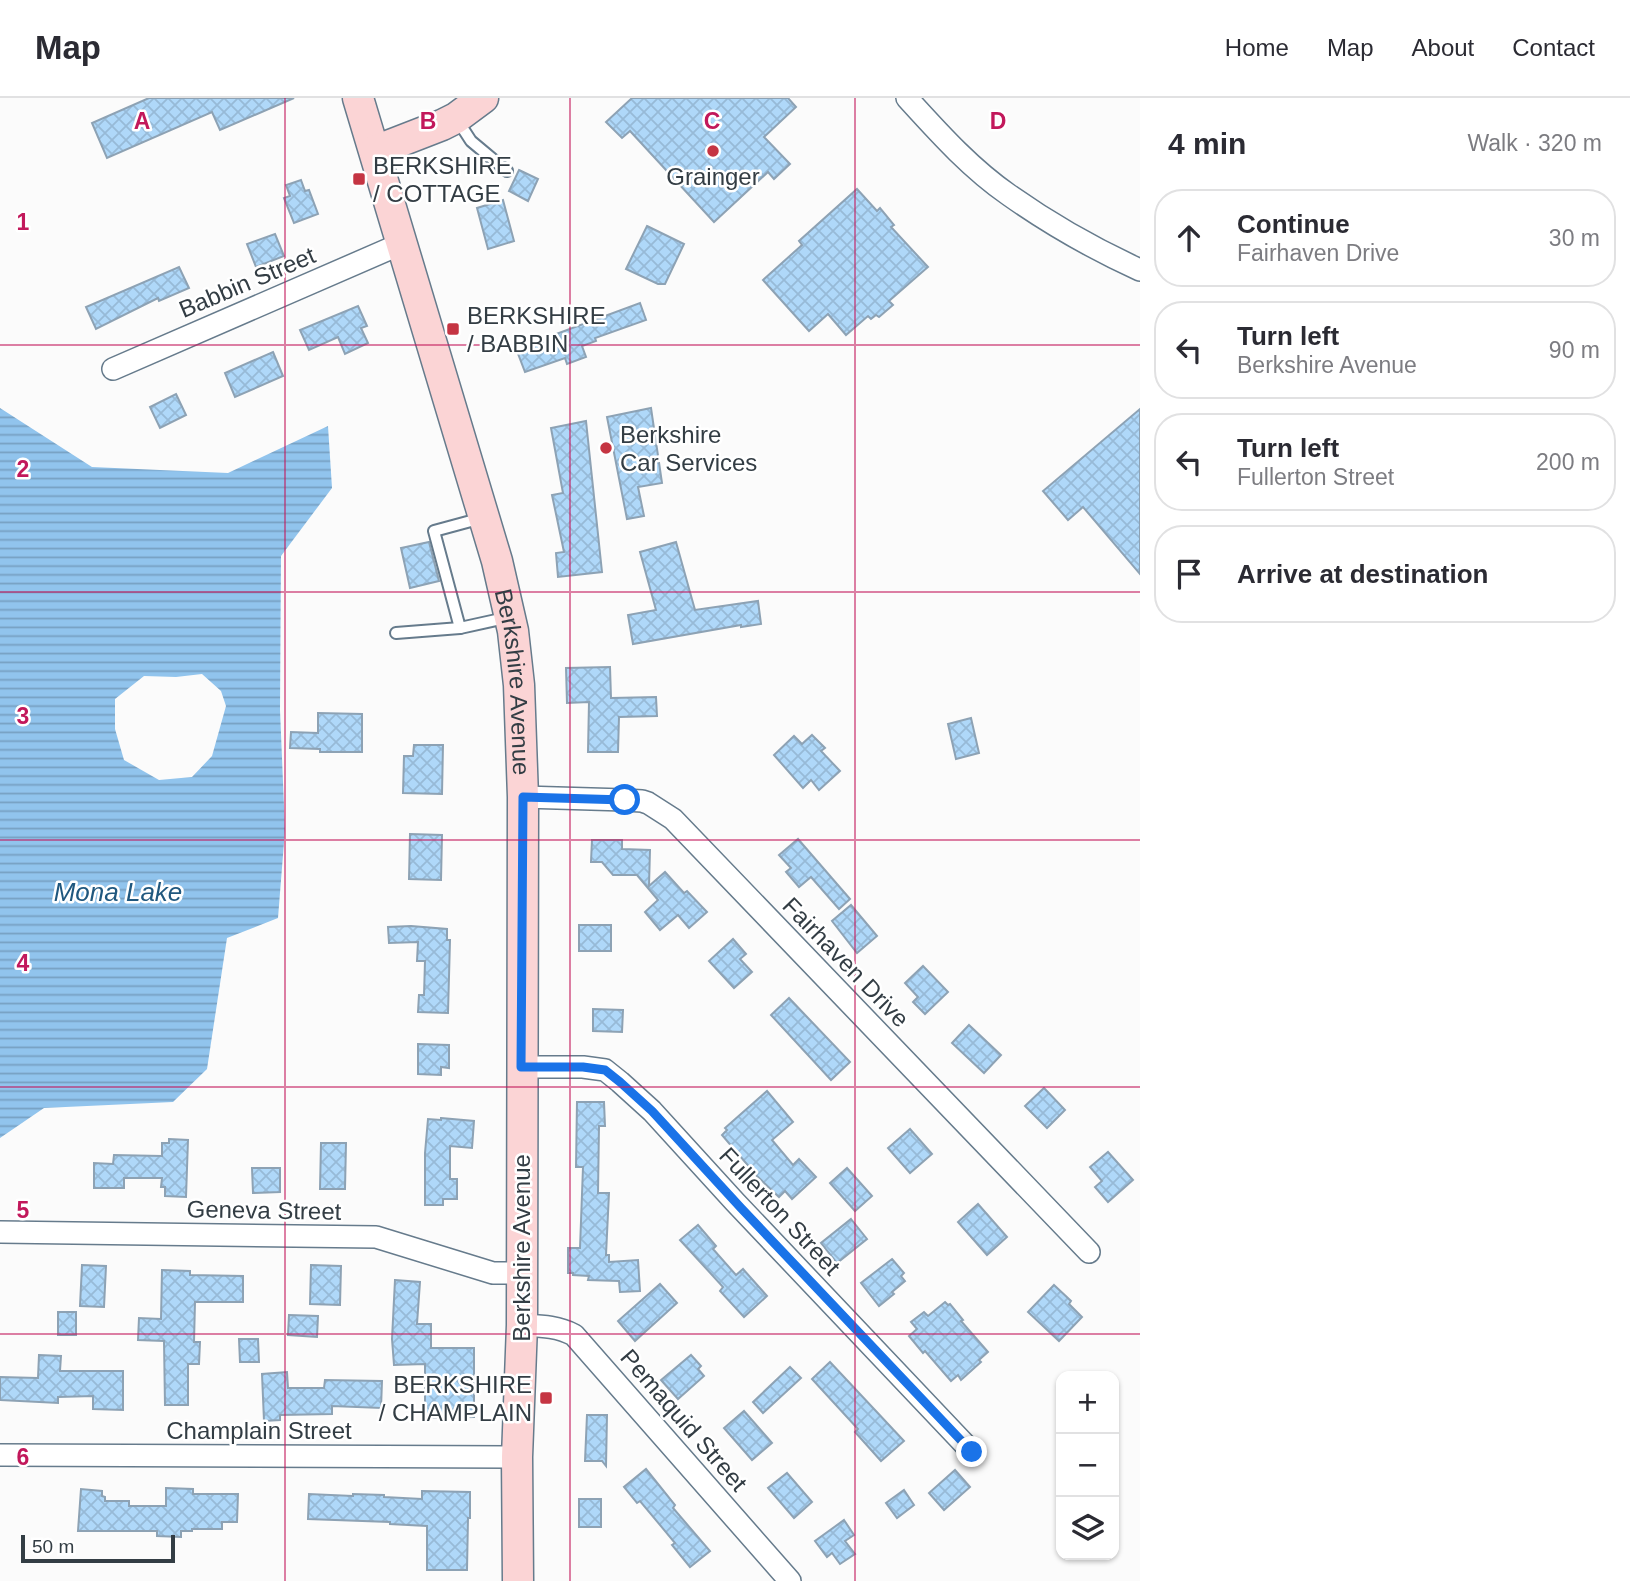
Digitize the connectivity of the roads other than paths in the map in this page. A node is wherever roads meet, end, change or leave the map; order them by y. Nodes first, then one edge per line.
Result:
1 (358, 98) edge
2 (483, 98) edge
3 (907, 98) edge
4 (456, 118) junction
5 (375, 151) junction
6 (507, 171) dead end
7 (403, 243) junction
8 (1140, 270) edge
9 (113, 369) dead end
10 (484, 518) junction
11 (510, 617) junction
12 (460, 628) junction
13 (396, 633) dead end
14 (523, 797) junction
15 (521, 1067) junction
16 (0, 1232) edge
17 (1090, 1252) dead end
18 (522, 1273) junction
19 (522, 1325) junction
20 (972, 1452) dead end
21 (0, 1455) edge
22 (517, 1457) junction
23 (518, 1581) edge
24 (790, 1581) edge

1 - 5 main road, Berkshire Avenue
2 - 4 main road
3 - 8 street
4 - 5 main road
4 - 6 lane
5 - 7 main road, Berkshire Avenue
7 - 9 street, Babbin Street
7 - 10 main road, Berkshire Avenue
10 - 11 main road, Berkshire Avenue
10 - 12 lane
11 - 12 lane
11 - 14 main road, Berkshire Avenue
12 - 13 lane
14 - 15 main road, Berkshire Avenue
14 - 17 street, Fairhaven Drive
15 - 18 main road, Berkshire Avenue
15 - 20 street, Fullerton Street
16 - 18 street, Geneva Street
18 - 19 main road, Berkshire Avenue
19 - 22 main road, Berkshire Avenue
19 - 24 street, Pemaquid Street
21 - 22 street, Champlain Street
22 - 23 main road, Berkshire Avenue

